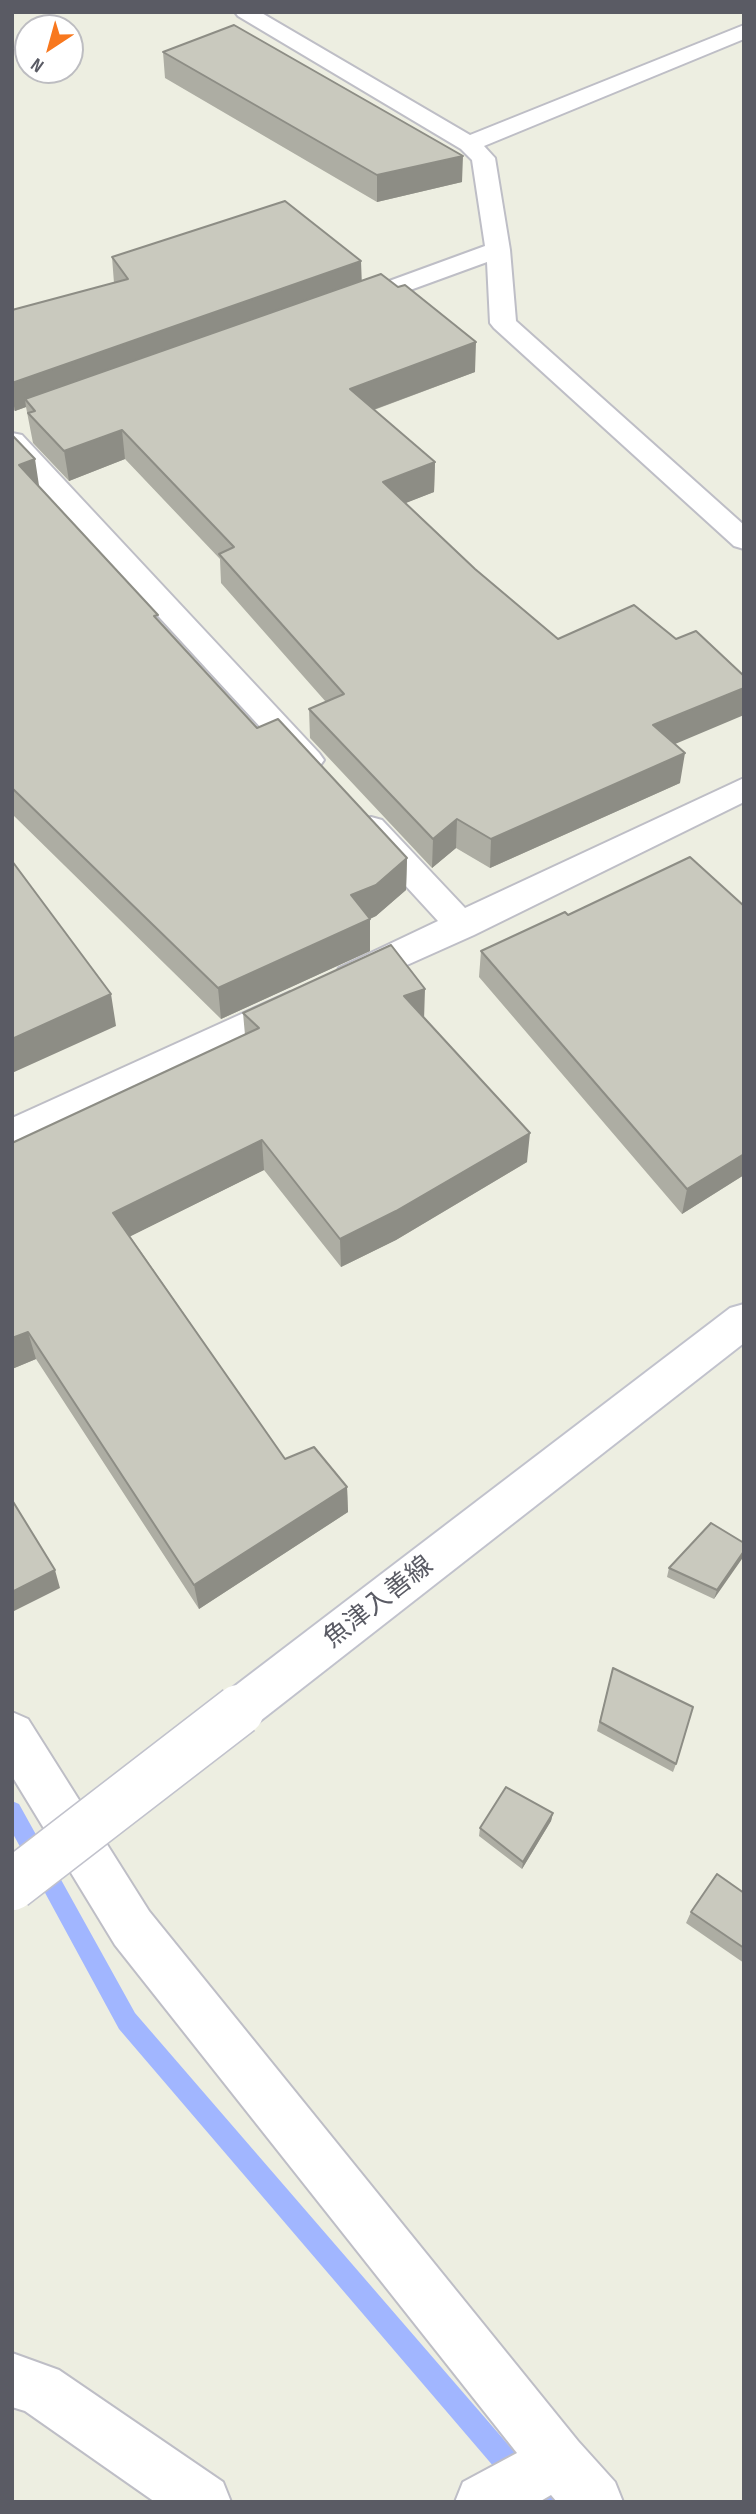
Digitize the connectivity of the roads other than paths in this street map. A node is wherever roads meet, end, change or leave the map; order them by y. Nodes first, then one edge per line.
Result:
1 (245, 12) edge
2 (744, 31) edge
3 (469, 144) junction
4 (498, 250) junction
5 (327, 311) edge
6 (17, 429) edge
7 (744, 503) edge
8 (718, 516) junction
9 (744, 540) edge
10 (744, 789) edge
11 (462, 926) junction
12 (12, 1134) edge
13 (744, 1320) edge
14 (12, 1734) edge
15 (12, 1885) edge
16 (12, 2380) edge
17 (558, 2461) junction
18 (203, 2502) edge
19 (483, 2502) edge
20 (595, 2502) edge

1 - 3 street
2 - 3 street
3 - 4 street
4 - 5 street
4 - 8 street
6 - 11 street
7 - 8 street
8 - 9 street
10 - 11 street
11 - 12 street
13 - 15 street, 魚津入善線, bridge
14 - 17 street
16 - 18 street
17 - 19 street
17 - 20 street

